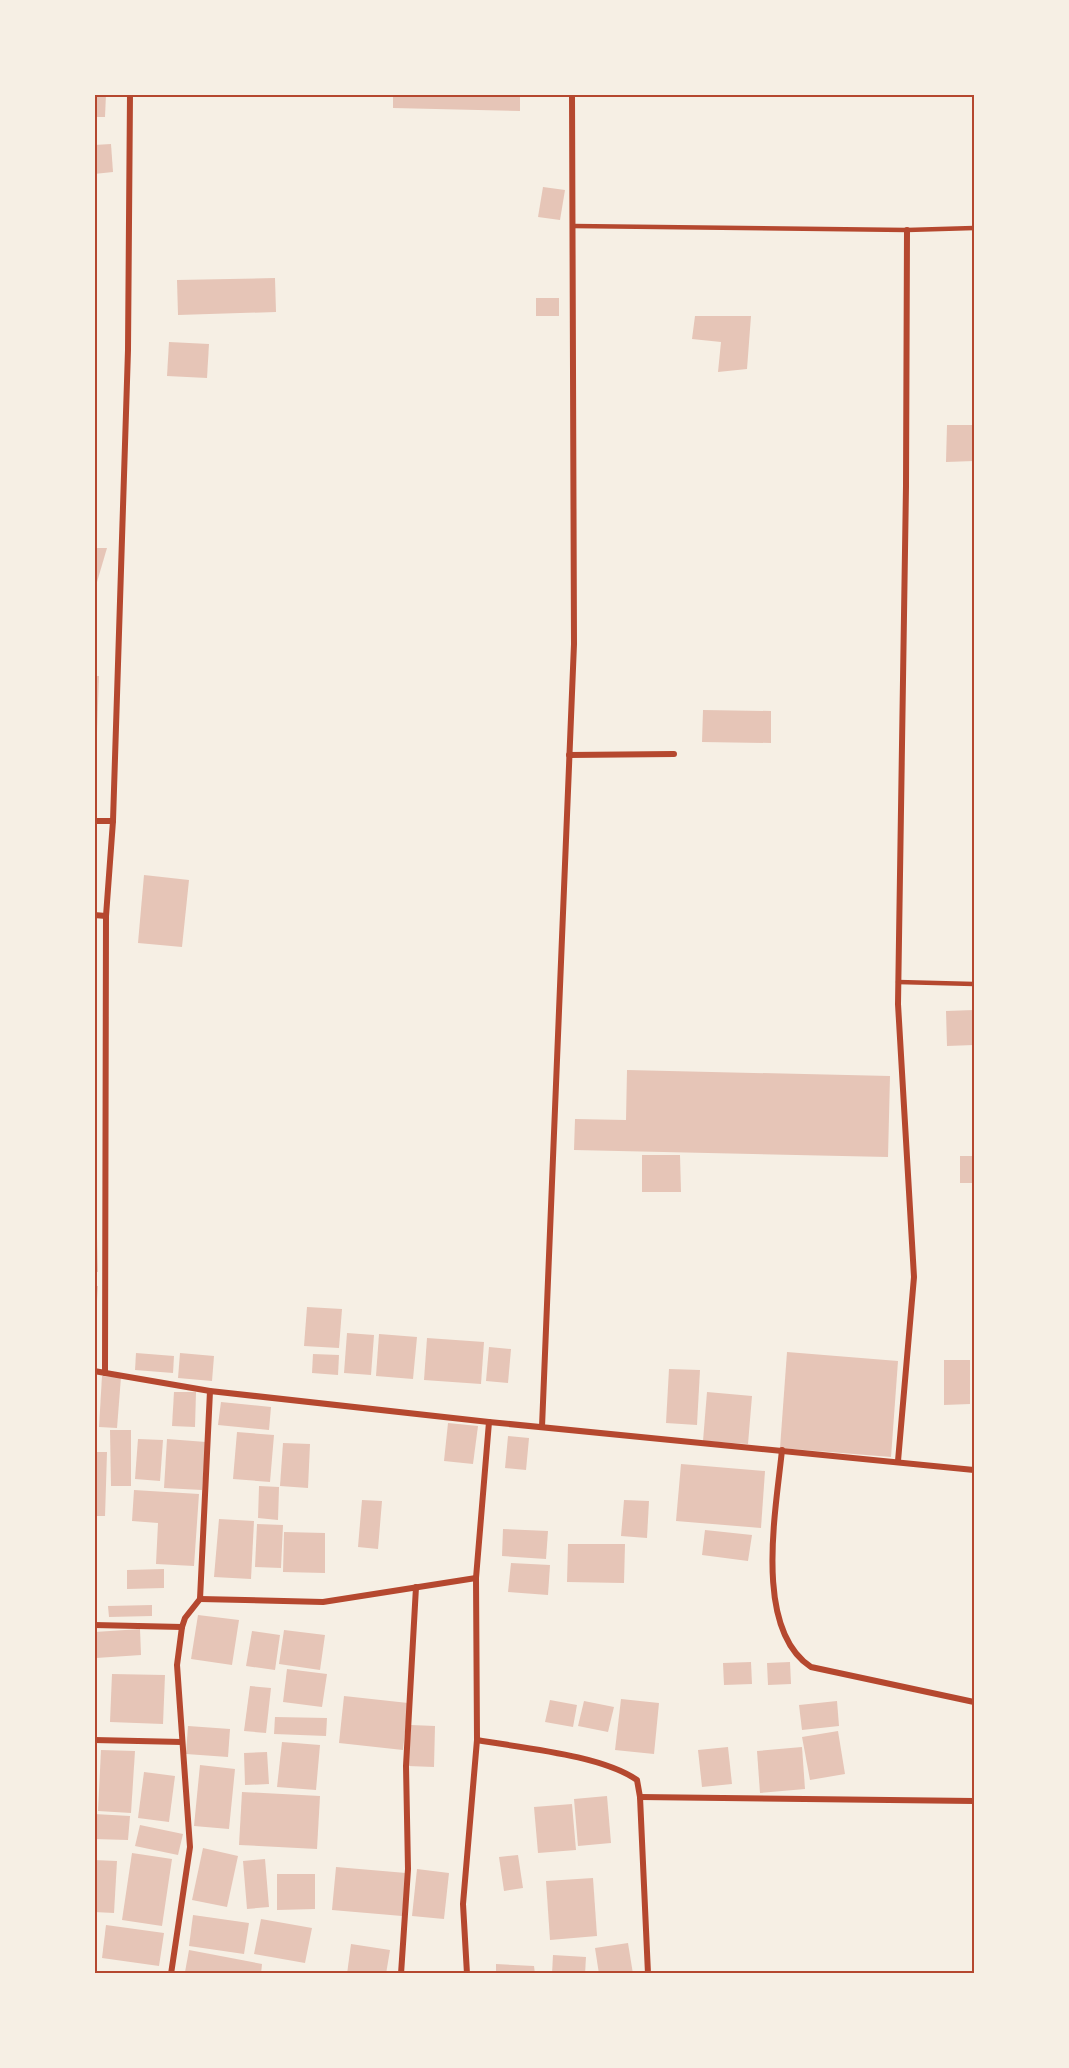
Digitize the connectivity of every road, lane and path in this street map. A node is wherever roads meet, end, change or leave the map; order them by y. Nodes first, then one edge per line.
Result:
1 (129, 94) edge
2 (572, 94) edge
3 (573, 226) junction
4 (975, 228) edge
5 (907, 230) junction
6 (674, 754) dead end
7 (569, 755) junction
8 (94, 821) edge
9 (113, 821) junction
10 (94, 915) edge
11 (106, 916) junction
12 (898, 982) junction
13 (975, 984) edge
14 (94, 1371) edge
15 (105, 1372) junction
16 (210, 1390) junction
17 (489, 1422) junction
18 (542, 1427) junction
19 (782, 1450) junction
20 (898, 1461) junction
21 (975, 1470) edge
22 (476, 1578) junction
23 (416, 1587) junction
24 (200, 1599) junction
25 (94, 1625) edge
26 (182, 1627) junction
27 (975, 1702) edge
28 (94, 1740) edge
29 (477, 1740) junction
30 (182, 1742) junction
31 (640, 1797) junction
32 (975, 1801) edge
33 (171, 1974) edge
34 (401, 1974) edge
35 (467, 1974) edge
36 (648, 1974) edge

1 - 9 street
2 - 3 street
3 - 5 lane
3 - 7 street
4 - 5 lane
5 - 12 street
6 - 7 street
7 - 18 street
8 - 9 street
9 - 11 street
10 - 11 street
11 - 15 street
12 - 13 lane
12 - 20 street
14 - 15 street
15 - 16 street
16 - 17 street
16 - 24 street
17 - 18 street
17 - 22 street
18 - 19 street
19 - 20 street
19 - 27 street
20 - 21 street
22 - 23 street
22 - 29 street
23 - 24 street
23 - 34 street
24 - 26 street
25 - 26 street
26 - 30 street
28 - 30 street
29 - 31 street
29 - 35 street
30 - 33 street
31 - 32 street
31 - 36 street

